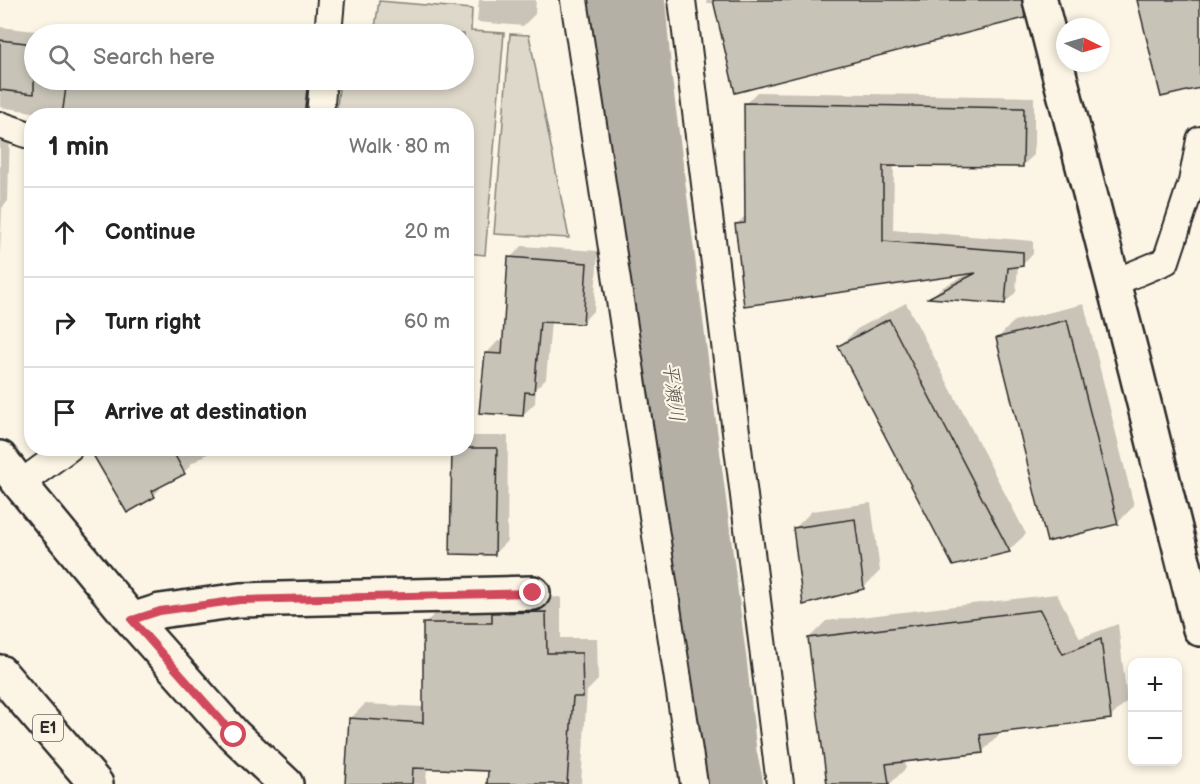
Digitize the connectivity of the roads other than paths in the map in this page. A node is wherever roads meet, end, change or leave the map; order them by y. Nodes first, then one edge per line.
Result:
1 (331, 0) edge
2 (574, 0) edge
3 (682, 0) edge
4 (1040, 0) edge
5 (329, 24) edge
6 (322, 90) edge
7 (321, 108) edge
8 (0, 125) edge
9 (24, 133) edge
10 (1200, 140) edge
11 (1113, 283) junction
12 (58, 456) edge
13 (0, 458) edge
14 (20, 484) junction
15 (533, 593) dead end
16 (132, 620) junction
17 (1200, 629) edge
18 (0, 672) edge
19 (96, 784) edge
20 (286, 784) edge
21 (694, 784) edge
22 (780, 784) edge

1 - 5 lane
2 - 21 lane
3 - 22 lane
4 - 11 main road
6 - 7 lane
8 - 9 lane
10 - 11 lane
11 - 17 main road
12 - 14 lane
13 - 14 main road
14 - 16 main road
15 - 16 main road
16 - 20 main road
18 - 19 main road, E1

